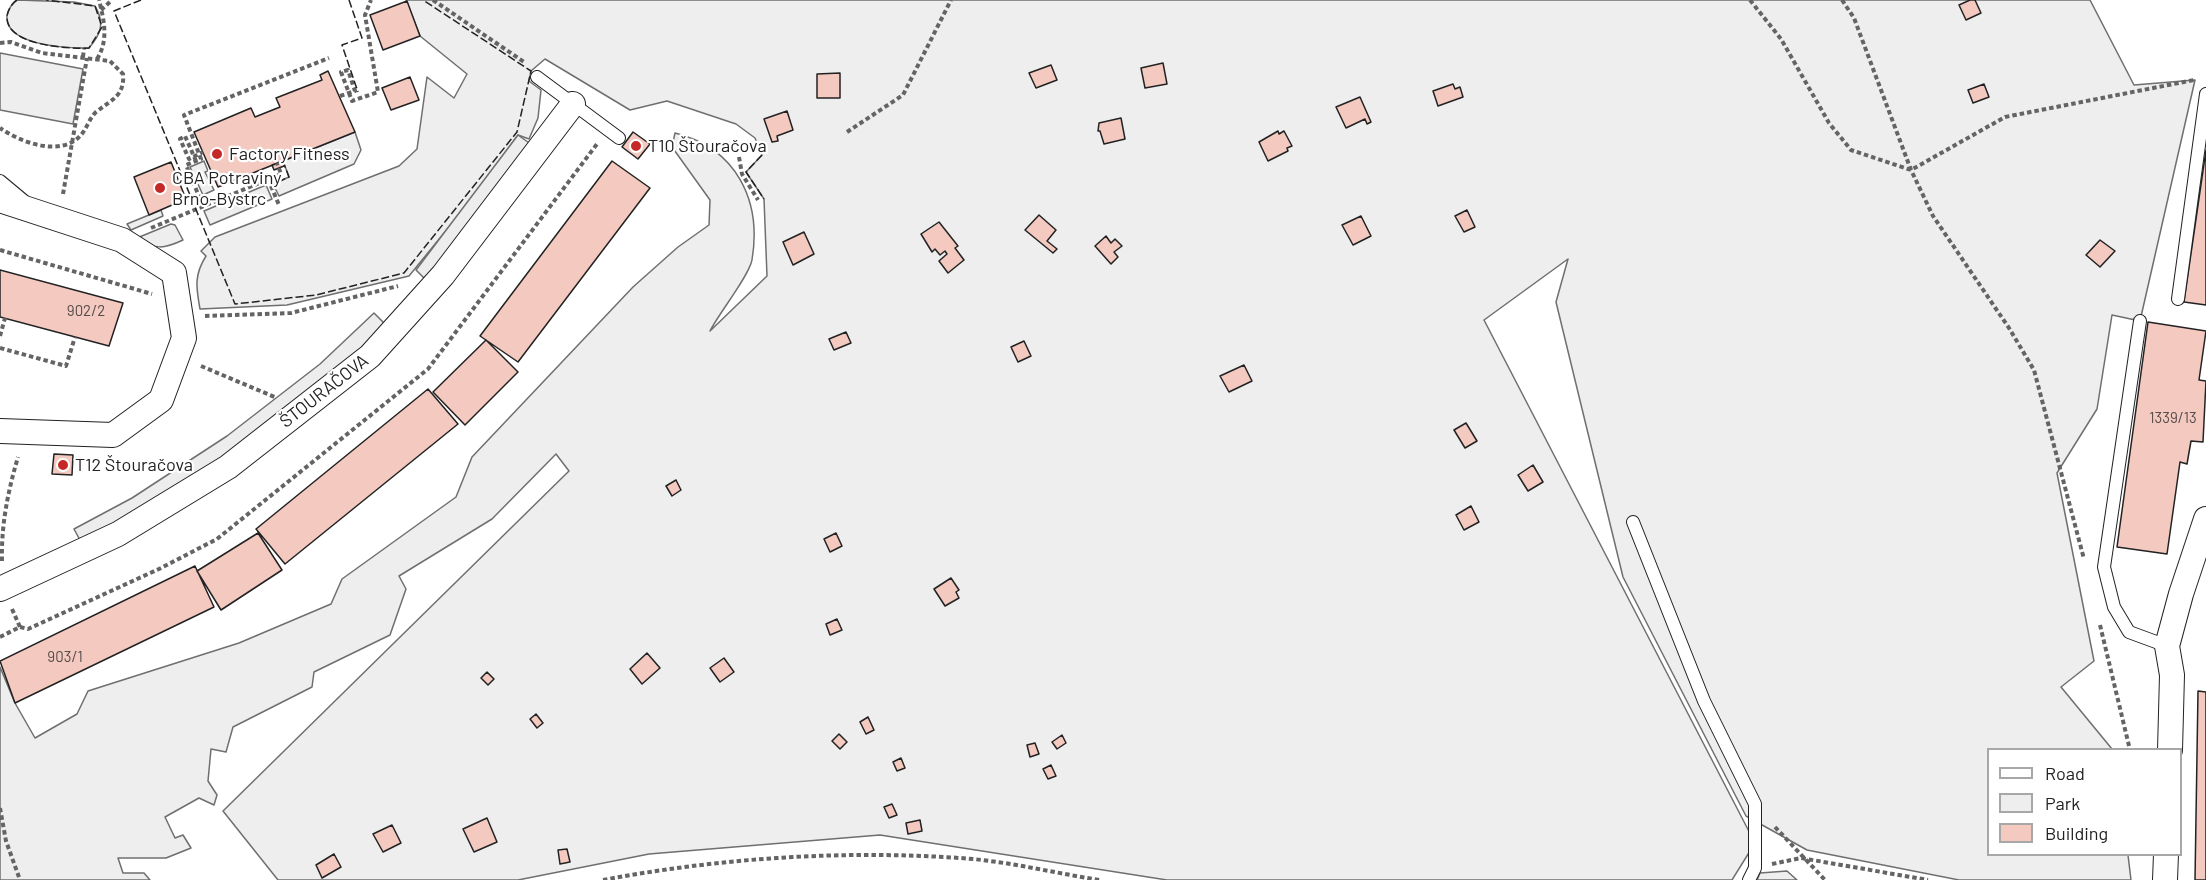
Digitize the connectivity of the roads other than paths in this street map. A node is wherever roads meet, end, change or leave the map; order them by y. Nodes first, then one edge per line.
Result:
1 (537, 77) road end
2 (2206, 94) edge
3 (573, 104) junction
4 (619, 138) dead end
5 (0, 181) edge
6 (0, 200) edge
7 (34, 210) junction
8 (2178, 299) dead end
9 (2140, 321) dead end
10 (0, 431) edge
11 (2206, 519) edge
12 (1633, 522) dead end
13 (2, 589) edge
14 (2167, 646) junction
15 (2170, 748) edge
16 (2166, 856) edge
17 (1749, 880) edge
18 (2165, 880) edge

1 - 3 lane
2 - 8 lane
3 - 4 lane
3 - 13 street, ŠTOURAČOVA
5 - 7 lane
6 - 7 street
7 - 10 street
9 - 14 lane
11 - 14 street
12 - 17 lane
14 - 15 street
16 - 18 street

